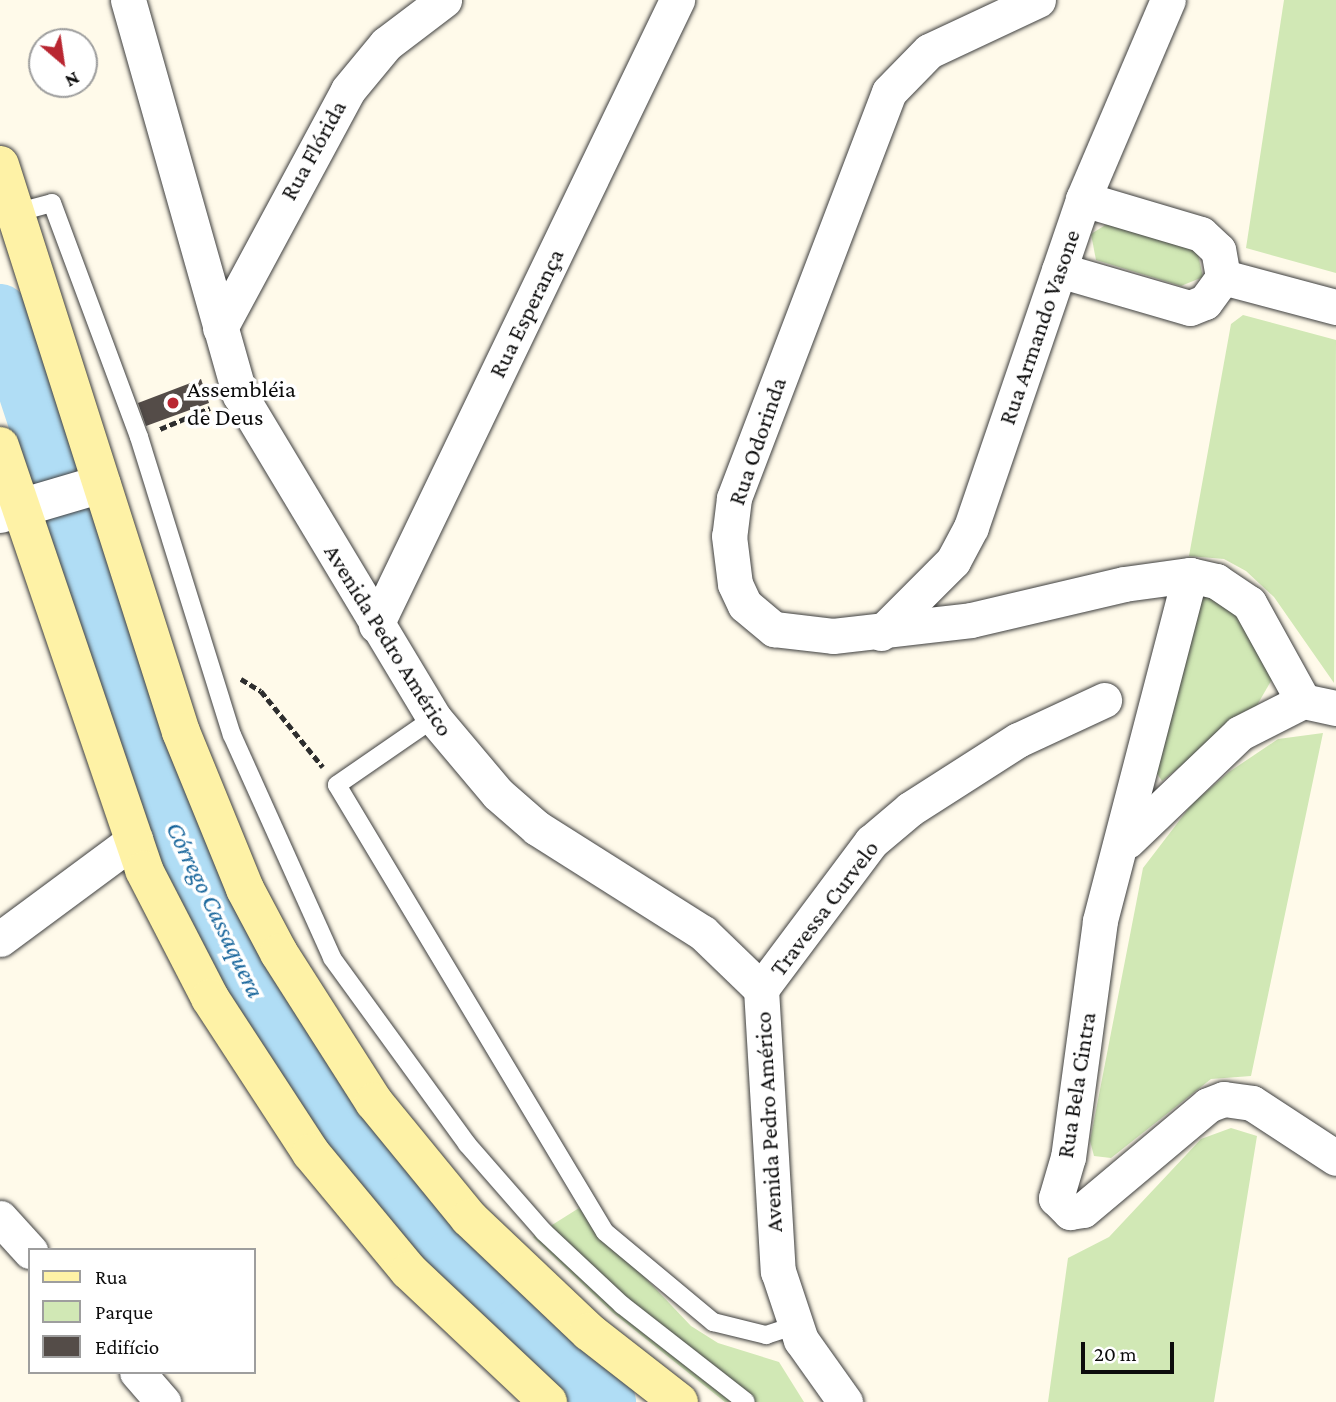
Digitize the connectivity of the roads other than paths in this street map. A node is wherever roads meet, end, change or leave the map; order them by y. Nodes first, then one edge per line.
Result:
1 (128, 0) edge
2 (444, 0) edge
3 (677, 0) edge
4 (1038, 0) edge
5 (1168, 0) edge
6 (0, 165) edge
7 (1083, 199) junction
8 (15, 213) junction
9 (1059, 270) junction
10 (1223, 277) junction
11 (1336, 307) edge
12 (220, 328) junction
13 (0, 446) edge
14 (51, 500) edge
15 (1190, 575) junction
16 (376, 625) junction
17 (881, 633) junction
18 (1104, 700) dead end
19 (1319, 705) edge
20 (434, 718) junction
21 (135, 839) junction
22 (1125, 843) junction
23 (0, 939) edge
24 (761, 989) junction
25 (1336, 1158) edge
26 (0, 1217) edge
27 (28, 1249) edge
28 (794, 1326) junction
29 (139, 1374) edge
30 (163, 1402) edge
31 (548, 1402) edge
32 (679, 1402) edge
33 (746, 1402) edge
34 (845, 1402) edge

1 - 12 street, Avenida Pedro Américo
2 - 12 street, Rua Flórida
3 - 16 street, Rua Esperança
4 - 17 street, Rua Odorinda
5 - 7 street, Rua Armando Vasone
6 - 8 main road
7 - 9 street, Rua Armando Vasone
7 - 10 street
8 - 14 main road
8 - 33 lane
9 - 10 street
9 - 17 street, Rua Armando Vasone
10 - 11 street
12 - 16 street, Avenida Pedro Américo
13 - 14 main road
14 - 21 main road
14 - 32 main road
15 - 17 street, Rua Odorinda
15 - 19 street, Rua Odorinda
15 - 22 street, Rua Bela Cintra
16 - 20 street, Avenida Pedro Américo
18 - 24 street, Travessa Curvelo
19 - 22 street, Rua Bela Cintra
20 - 24 street, Avenida Pedro Américo
20 - 28 lane
21 - 23 street
21 - 31 main road
22 - 25 street, Rua Bela Cintra
24 - 28 street, Avenida Pedro Américo
26 - 27 street
28 - 34 street, Avenida Pedro Américo
29 - 30 street

